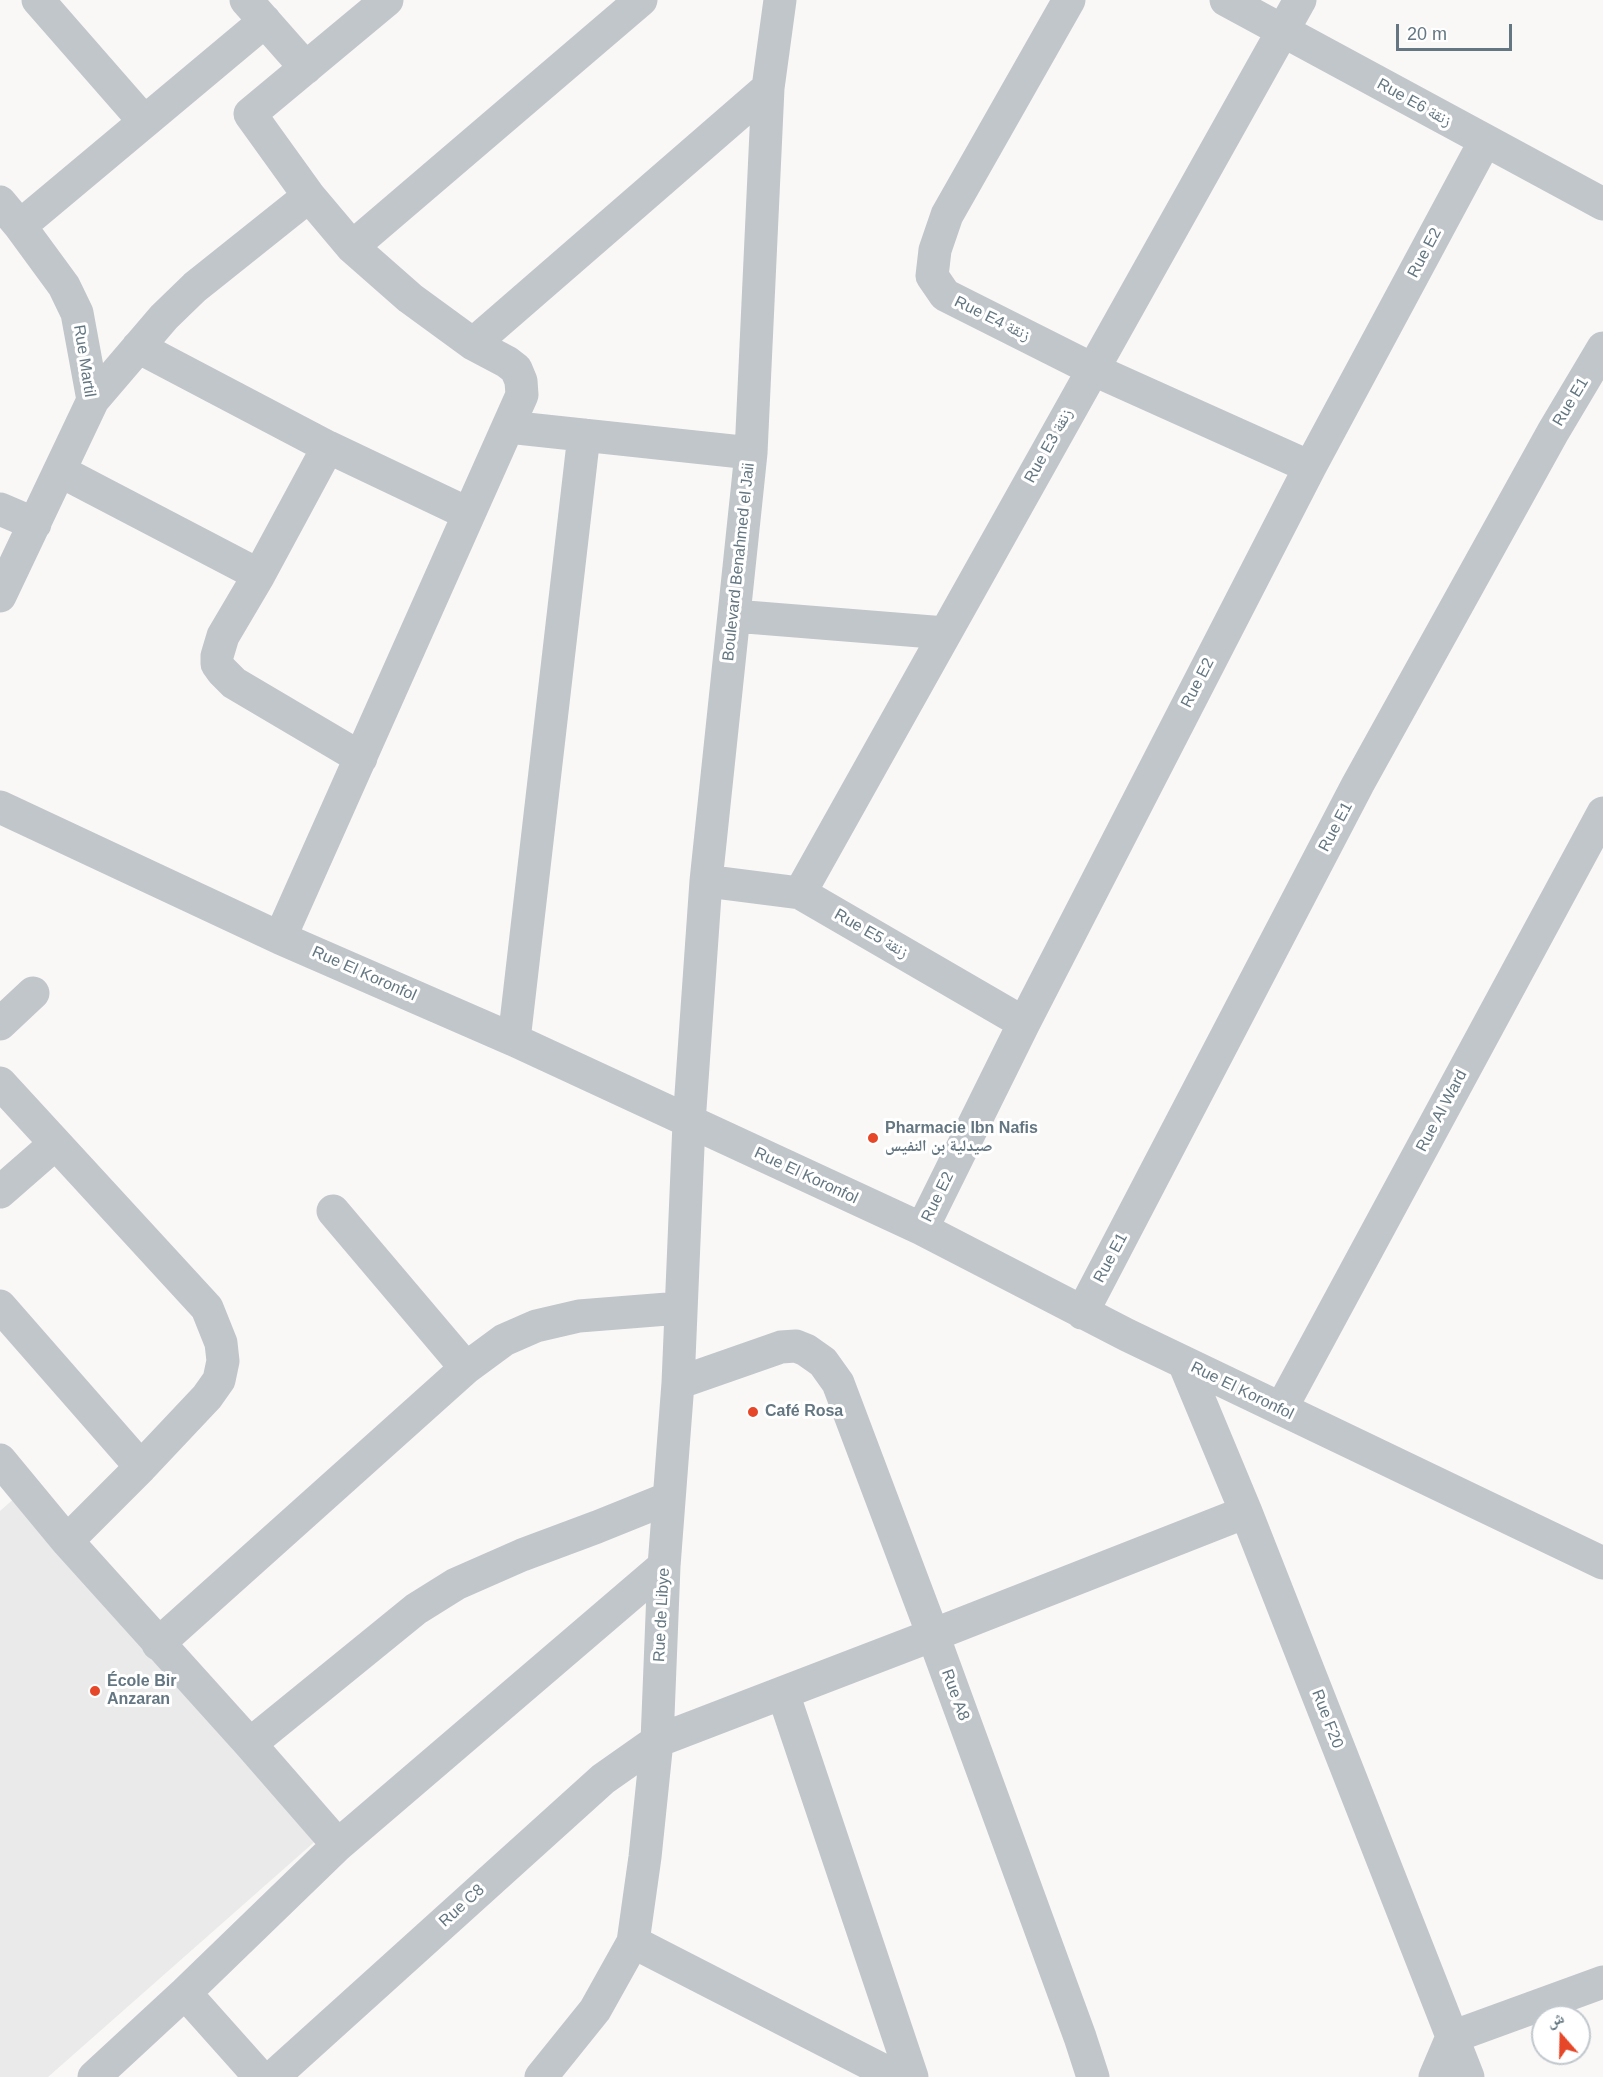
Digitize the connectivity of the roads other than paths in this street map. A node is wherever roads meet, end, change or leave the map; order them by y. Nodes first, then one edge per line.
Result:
1 (38, 0) edge
2 (387, 0) edge
3 (641, 0) edge
4 (780, 0) edge
5 (1069, 0) edge
6 (1226, 0) edge
7 (1300, 0) edge
8 (255, 10) edge
9 (1283, 32) junction
10 (306, 68) junction
11 (768, 88) junction
12 (143, 120) junction
13 (1485, 141) junction
14 (309, 196) junction
15 (1603, 204) edge
16 (5, 210) edge
17 (352, 247) junction
18 (473, 344) junction
19 (138, 346) junction
20 (1603, 348) edge
21 (1092, 369) junction
22 (93, 400) junction
23 (508, 427) junction
24 (584, 435) junction
25 (328, 447) junction
26 (750, 453) junction
27 (1310, 467) junction
28 (60, 471) junction
29 (0, 509) edge
30 (469, 514) junction
31 (35, 524) junction
32 (259, 575) junction
33 (0, 596) edge
34 (734, 616) junction
35 (945, 633) junction
36 (361, 758) junction
37 (0, 807) edge
38 (1603, 813) edge
39 (706, 881) junction
40 (800, 893) junction
41 (280, 938) junction
42 (33, 993) dead end
43 (1024, 1023) junction
44 (0, 1024) edge
45 (514, 1040) junction
46 (0, 1083) edge
47 (689, 1123) junction
48 (55, 1144) junction
49 (0, 1192) edge
50 (333, 1211) dead end
51 (922, 1229) junction
52 (0, 1306) edge
53 (680, 1308) junction
54 (1082, 1313) junction
55 (1184, 1363) junction
56 (466, 1368) junction
57 (678, 1383) junction
58 (1281, 1409) junction
59 (141, 1467) junction
60 (2, 1468) edge
61 (669, 1498) junction
62 (1246, 1512) junction
63 (67, 1541) junction
64 (1603, 1563) edge
65 (664, 1566) junction
66 (933, 1635) junction
67 (158, 1644) junction
68 (783, 1693) junction
69 (657, 1741) junction
70 (250, 1744) junction
71 (338, 1845) junction
72 (633, 1942) junction
73 (1603, 1982) edge
74 (185, 1993) junction
75 (1452, 2037) junction
76 (94, 2077) edge
77 (260, 2077) edge
78 (273, 2077) edge
79 (541, 2077) edge
80 (896, 2077) edge
81 (912, 2077) edge
82 (1093, 2077) edge
83 (1435, 2077) edge
84 (1468, 2077) edge

1 - 12 street
2 - 10 street
3 - 17 street
4 - 11 street, Boulevard Benahmed el Jaii
5 - 21 street, Rue E4 زنقة
6 - 9 street, Rue E6 زنقة
7 - 9 street, Rue E3 زنقة
8 - 10 street
8 - 12 street
9 - 13 street, Rue E6 زنقة
9 - 21 street, Rue E3 زنقة
10 - 14 street
11 - 18 street
11 - 26 street, Boulevard Benahmed el Jaii
12 - 16 street
13 - 15 street, Rue E6 زنقة
13 - 27 street, Rue E2
14 - 17 street
14 - 19 street
16 - 22 street, Rue Martil
17 - 18 street
18 - 23 street
19 - 22 street
19 - 25 street
20 - 54 street, Rue E1
21 - 27 street, Rue E4 زنقة
21 - 35 street, Rue E3 زنقة
22 - 28 street, Rue Martil
23 - 24 street
23 - 30 street
24 - 26 street
24 - 45 street
25 - 30 street
25 - 32 street
26 - 34 street, Boulevard Benahmed el Jaii
27 - 43 street, Rue E2
28 - 31 street, Rue Martil
28 - 32 street
29 - 31 street
30 - 36 street
31 - 33 street, Rue Martil
32 - 36 street
34 - 35 street
34 - 39 street, Boulevard Benahmed el Jaii
35 - 40 street, Rue E3 زنقة
36 - 41 street
37 - 41 street, Rue El Koronfol
38 - 58 street, Rue Al Ward
39 - 40 street, Rue E5 زنقة
39 - 47 street, Boulevard Benahmed el Jaii
40 - 43 street, Rue E5 زنقة
41 - 45 street, Rue El Koronfol
42 - 44 street
43 - 51 street, Rue E2
45 - 47 street, Rue El Koronfol
46 - 48 street
47 - 51 street, Rue El Koronfol
47 - 53 street, Rue de Libye
48 - 49 street
48 - 59 street
50 - 56 street
51 - 54 street, Rue El Koronfol
52 - 59 street
53 - 56 street
53 - 57 street, Rue de Libye
54 - 55 street, Rue El Koronfol
55 - 58 street, Rue El Koronfol
55 - 62 street, Rue F20
56 - 67 street
57 - 61 street, Rue de Libye
57 - 66 street, Rue A8
58 - 64 street, Rue El Koronfol
59 - 63 street
60 - 63 street
61 - 65 street, Rue de Libye
61 - 70 street
62 - 66 street, Rue C8
62 - 75 street, Rue F20
63 - 67 street
65 - 69 street, Rue de Libye
65 - 71 street
66 - 68 street, Rue C8
66 - 82 street, Rue A8
67 - 70 street
68 - 69 street, Rue C8
68 - 81 street
69 - 72 street, Rue de Libye
69 - 78 street, Rue C8
70 - 71 street
71 - 74 street
72 - 79 street, Rue de Libye
72 - 80 street
73 - 75 street
74 - 76 street
74 - 77 street
75 - 83 street
75 - 84 street, Rue F20

